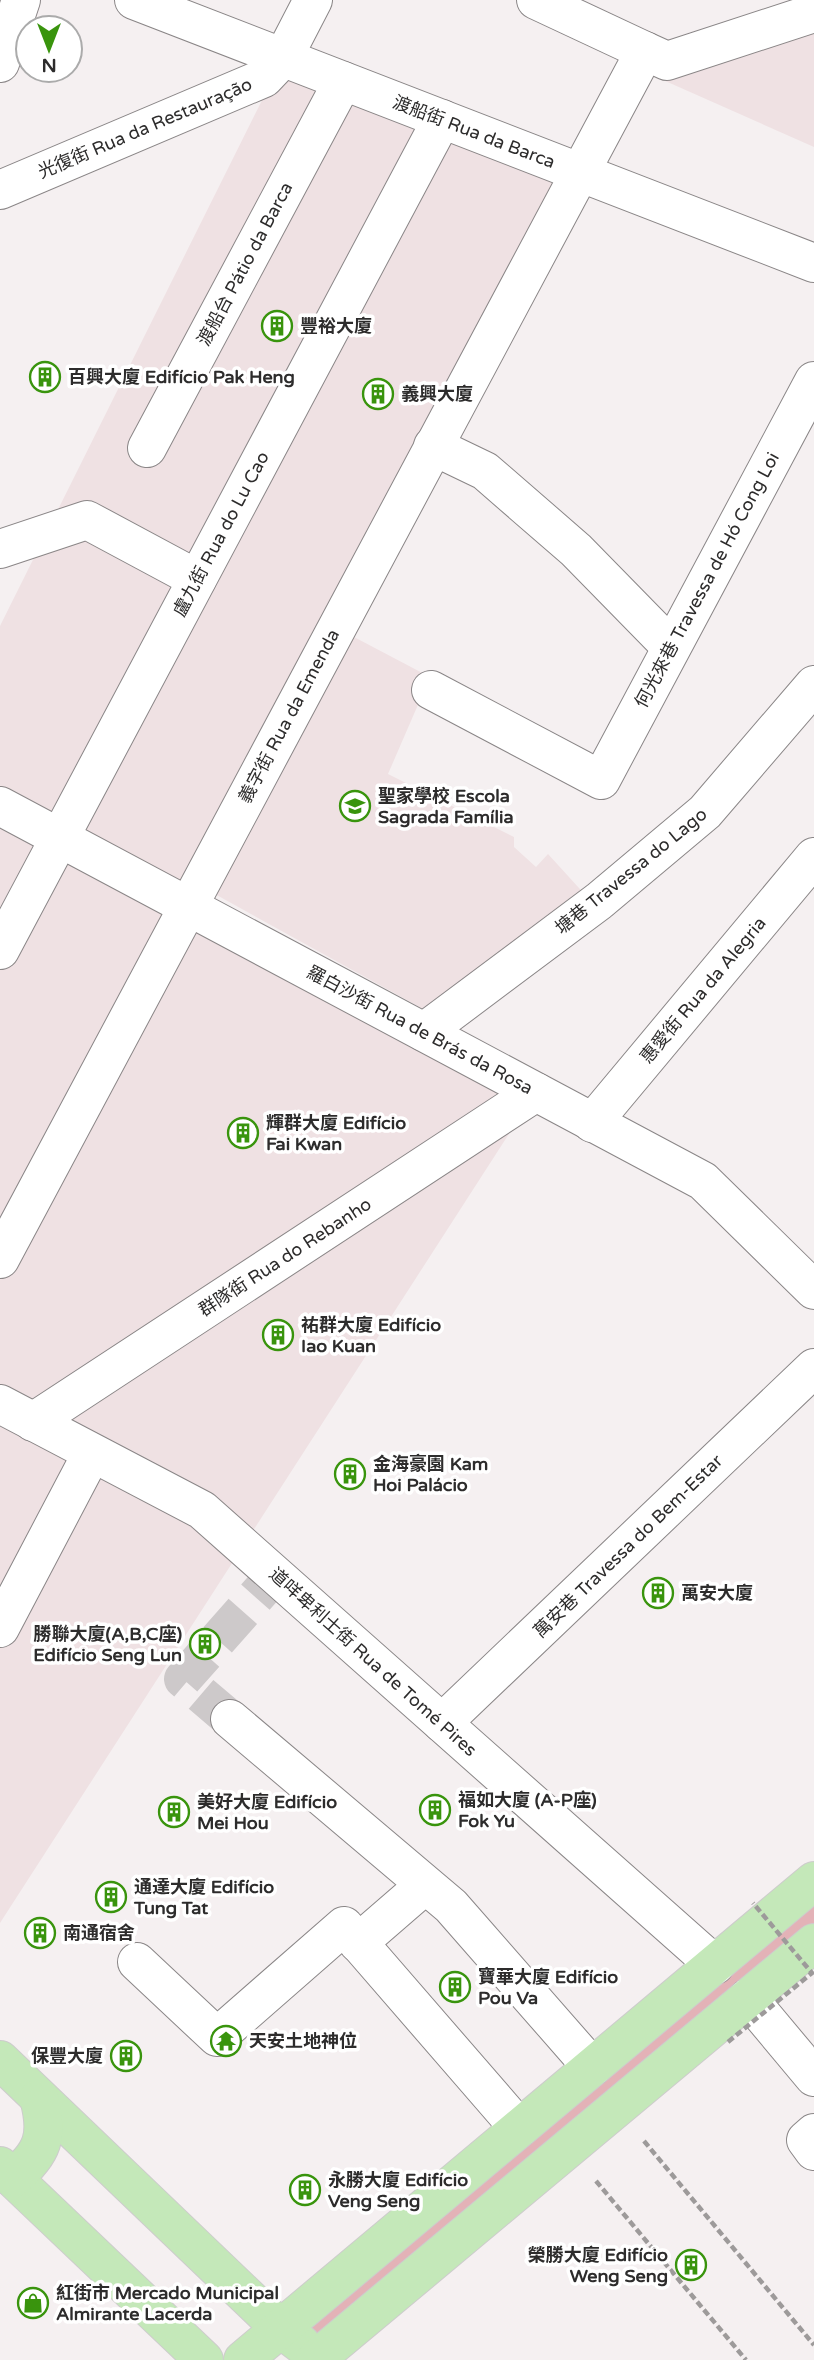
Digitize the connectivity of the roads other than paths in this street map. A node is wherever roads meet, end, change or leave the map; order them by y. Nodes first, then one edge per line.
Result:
1 (21, 0) edge
2 (134, 0) edge
3 (313, 0) edge
4 (536, 0) edge
5 (814, 13) edge
6 (645, 51) junction
7 (283, 58) junction
8 (0, 64) edge
9 (343, 81) junction
10 (442, 119) junction
11 (579, 173) junction
12 (0, 190) edge
13 (814, 263) edge
14 (814, 381) edge
15 (433, 446) junction
16 (147, 448) dead end
17 (0, 549) edge
18 (197, 579) junction
19 (671, 647) junction
20 (814, 685) edge
21 (431, 690) dead end
22 (0, 806) edge
23 (60, 837) junction
24 (814, 857) edge
25 (188, 906) junction
26 (0, 950) edge
27 (424, 1032) junction
28 (536, 1092) junction
29 (592, 1122) junction
30 (0, 1259) edge
31 (814, 1290) edge
32 (814, 1368) edge
33 (0, 1404) edge
34 (33, 1422) junction
35 (92, 1453) junction
36 (0, 1628) edge
37 (230, 1719) tunnel mouth
38 (442, 1723) junction
39 (814, 1881) edge
40 (425, 1885) junction
41 (358, 1942) junction
42 (814, 1942) edge
43 (137, 1962) dead end
44 (715, 1965) junction
45 (748, 1998) junction
46 (0, 2060) edge
47 (592, 2067) junction
48 (814, 2077) edge
49 (39, 2098) junction
50 (519, 2128) junction
51 (814, 2133) edge
52 (814, 2151) edge
53 (4, 2178) edge
54 (281, 2329) junction
55 (317, 2359) edge
56 (204, 2360) edge
57 (243, 2360) edge

1 - 8 street
2 - 7 street, 渡船街 Rua da Barca
3 - 7 street
4 - 6 street
5 - 6 street
6 - 11 street, 義字街 Rua da Emenda
7 - 9 street, 渡船街 Rua da Barca
7 - 12 street, 光復街 Rua da Restauração
9 - 10 street, 渡船街 Rua da Barca
9 - 16 street, 渡船台 Pátio da Barca
10 - 11 street, 渡船街 Rua da Barca
10 - 18 street, 盧九街 Rua do Lu Cao
11 - 13 street, 渡船街 Rua da Barca
11 - 15 street, 義字街 Rua da Emenda
14 - 19 street, 何光來巷 Travessa de Hó Cong Loi
15 - 19 street
15 - 25 street, 義字街 Rua da Emenda
17 - 18 street
18 - 23 street, 盧九街 Rua do Lu Cao
19 - 21 street, 何光來巷 Travessa de Hó Cong Loi
20 - 27 street, 塘巷 Travessa do Lago
22 - 23 street, 羅白沙街 Rua de Brás da Rosa
23 - 25 street, 羅白沙街 Rua de Brás da Rosa
23 - 26 street, 盧九街 Rua do Lu Cao
24 - 29 street, 惠愛街 Rua da Alegria
25 - 27 street, 羅白沙街 Rua de Brás da Rosa
25 - 30 street, 義字街 Rua da Emenda
27 - 28 street, 羅白沙街 Rua de Brás da Rosa
28 - 29 street, 羅白沙街 Rua de Brás da Rosa
28 - 34 street, 群隊街 Rua do Rebanho
29 - 31 street, 羅白沙街 Rua de Brás da Rosa
32 - 38 street, 萬安巷 Travessa do Bem-Estar
33 - 34 street, 道咩卑利士街 Rua de Tomé Pires
34 - 35 street, 道咩卑利士街 Rua de Tomé Pires
35 - 36 street
35 - 38 street, 道咩卑利士街 Rua de Tomé Pires
37 - 40 street
38 - 44 street, 道咩卑利士街 Rua de Tomé Pires
39 - 44 main road
40 - 41 street
40 - 47 street
41 - 43 street
41 - 50 street
42 - 45 main road
44 - 47 main road
45 - 48 street
45 - 55 main road
46 - 49 main road
47 - 50 main road
49 - 53 main road
49 - 54 main road
50 - 54 main road
51 - 52 street
53 - 56 main road
54 - 55 main road
54 - 57 main road

